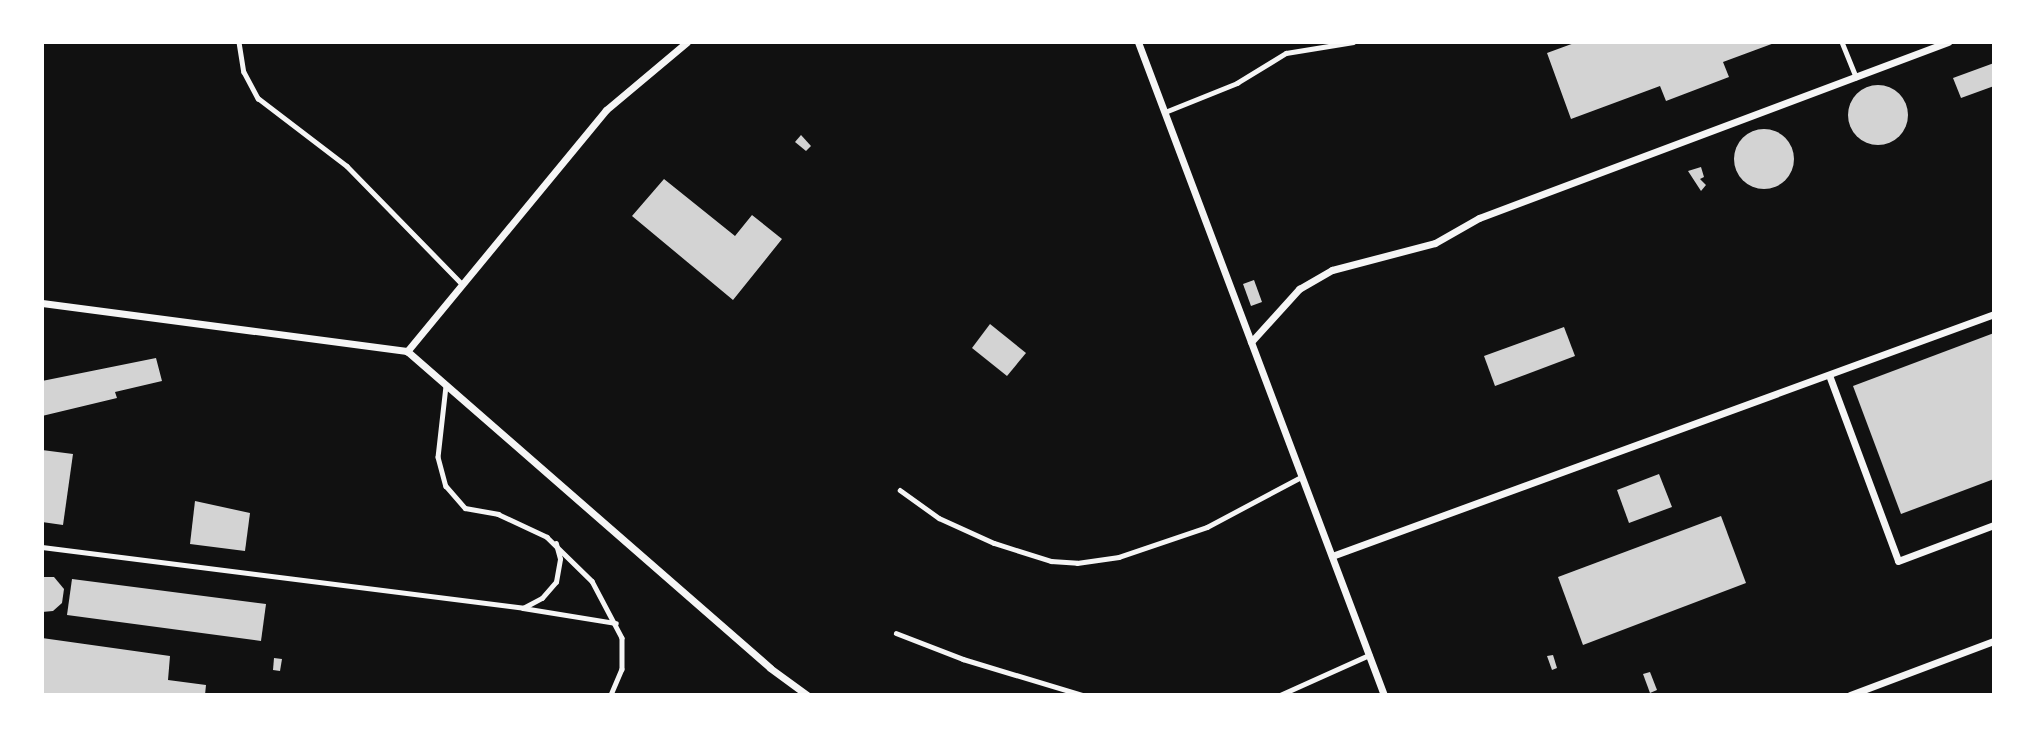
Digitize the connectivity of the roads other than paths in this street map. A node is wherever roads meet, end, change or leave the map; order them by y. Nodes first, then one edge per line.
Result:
1 (239, 42) edge
2 (687, 42) edge
3 (1138, 42) edge
4 (1353, 42) edge
5 (1842, 42) edge
6 (1948, 42) edge
7 (1856, 77) junction
8 (1164, 113) junction
9 (461, 284) junction
10 (42, 303) edge
11 (1994, 314) edge
12 (1251, 342) junction
13 (407, 351) junction
14 (1829, 375) junction
15 (446, 385) junction
16 (1302, 477) junction
17 (900, 490) dead end
18 (1994, 525) edge
19 (556, 544) junction
20 (42, 547) edge
21 (1332, 556) junction
22 (523, 608) junction
23 (616, 622) junction
24 (896, 633) dead end
25 (1994, 641) edge
26 (1369, 655) junction
27 (225, 695) edge
28 (248, 695) edge
29 (611, 695) edge
30 (807, 695) edge
31 (1083, 695) edge
32 (1280, 695) edge
33 (1384, 695) edge
34 (1850, 695) edge

1 - 9 lane
2 - 9 street
3 - 8 street
4 - 8 lane
5 - 7 lane
6 - 7 street
7 - 12 street
8 - 12 street
9 - 13 street
10 - 13 street
11 - 14 street
12 - 16 street
13 - 15 street
14 - 18 street
14 - 21 street
15 - 19 lane
15 - 30 street
16 - 17 lane
16 - 21 street
19 - 22 lane
19 - 23 lane
20 - 22 lane
21 - 26 street
22 - 23 lane
23 - 29 lane
24 - 31 lane
25 - 34 street
26 - 32 lane
26 - 33 street
27 - 28 lane

